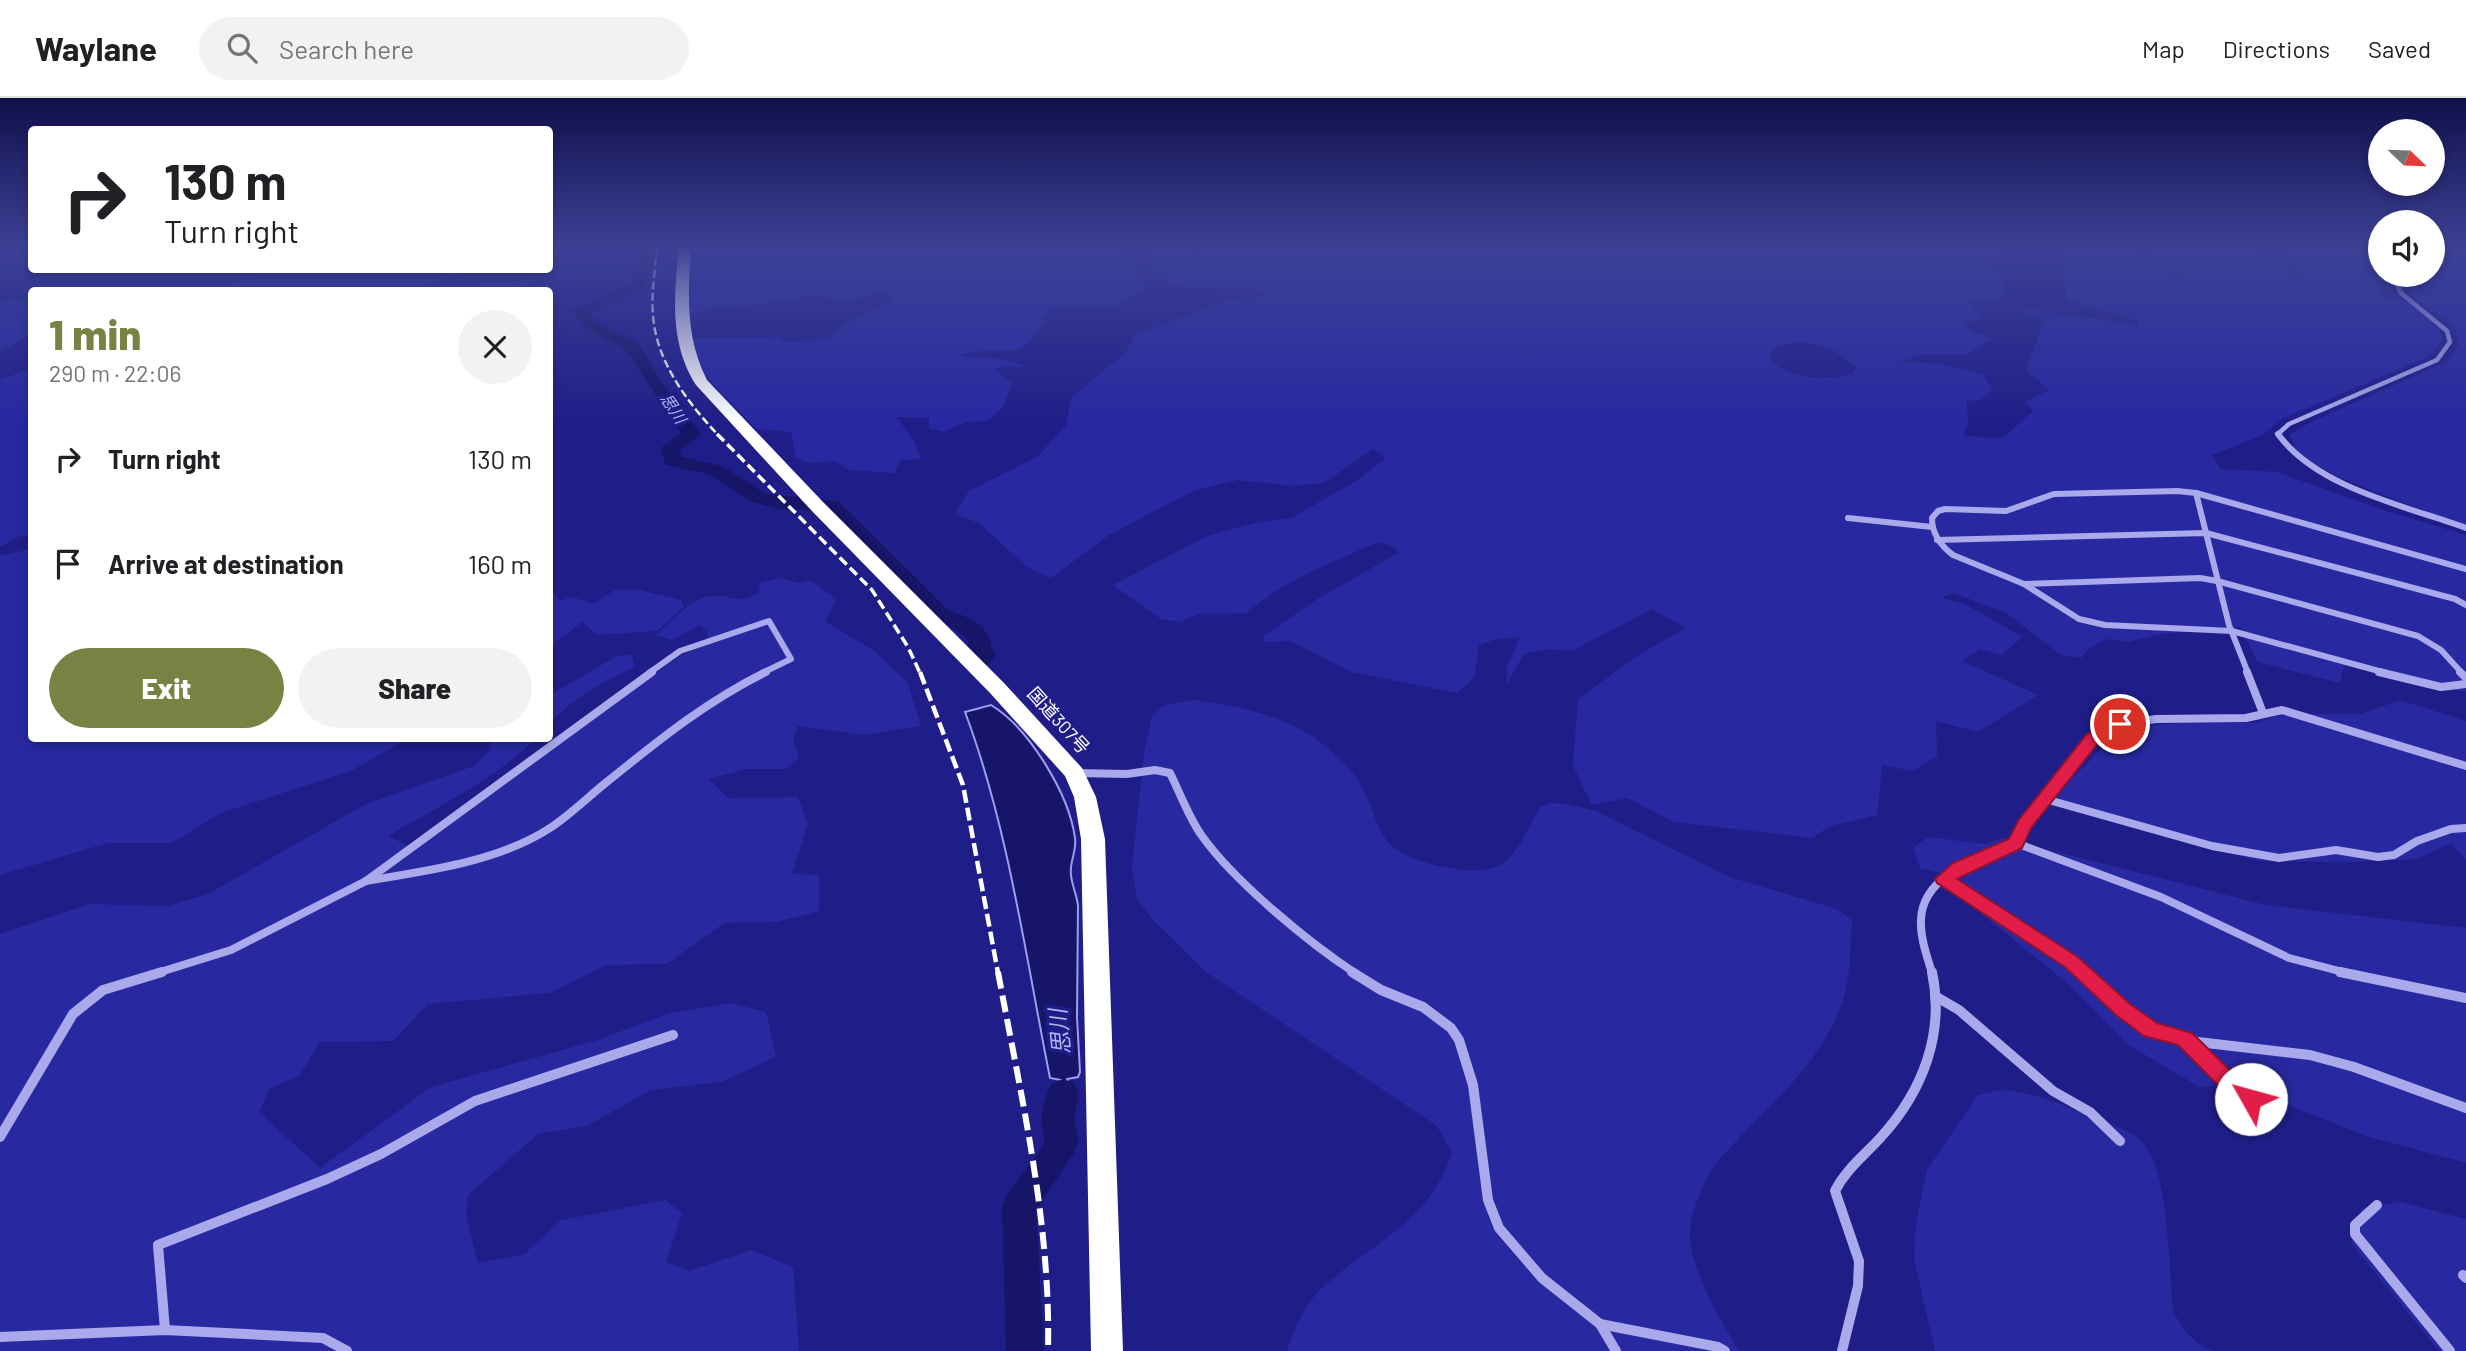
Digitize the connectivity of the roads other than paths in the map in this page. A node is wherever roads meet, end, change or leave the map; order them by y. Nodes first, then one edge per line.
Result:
1 (681, 305) edge
2 (2417, 305) edge
3 (2196, 493) junction
4 (1848, 518) dead end
5 (1932, 527) junction
6 (2466, 528) edge
7 (2206, 533) junction
8 (1937, 540) junction
9 (2466, 569) edge
10 (2217, 581) junction
11 (2024, 584) junction
12 (2466, 606) edge
13 (2232, 631) junction
14 (2466, 678) edge
15 (2466, 684) edge
16 (2263, 713) junction
17 (2466, 766) edge
18 (1074, 773) junction
19 (2045, 799) junction
20 (2466, 828) edge
21 (2016, 843) junction
22 (1944, 879) junction
23 (366, 881) junction
24 (1935, 996) junction
25 (2466, 998) edge
26 (673, 1035) dead end
27 (2185, 1039) junction
28 (2251, 1099) dead end
29 (2466, 1108) edge
30 (0, 1137) edge
31 (2120, 1140) dead end
32 (2378, 1205) dead end
33 (1600, 1324) junction
34 (165, 1330) junction
35 (0, 1337) edge
36 (347, 1351) edge
37 (1107, 1351) edge
38 (1616, 1351) edge
39 (1724, 1351) edge
40 (1842, 1351) edge
41 (2450, 1351) edge

1 - 18 highway, 国道307号
2 - 6 street
3 - 5 street
3 - 7 street
3 - 9 street
4 - 5 street
5 - 8 street
7 - 8 street
7 - 10 street
7 - 12 street
8 - 11 street
10 - 11 street
10 - 13 street
10 - 14 street
11 - 13 street
13 - 15 street
13 - 16 street
16 - 17 street
16 - 19 street
18 - 33 street
18 - 37 highway, 国道307号
19 - 20 street
19 - 21 street
21 - 22 street
21 - 25 street
22 - 24 street
22 - 27 street
23 - 23 street
23 - 30 street
24 - 31 street
24 - 40 street
26 - 34 street
27 - 28 street
27 - 29 street
32 - 41 street
33 - 38 street
33 - 39 street
34 - 35 street
34 - 36 street

